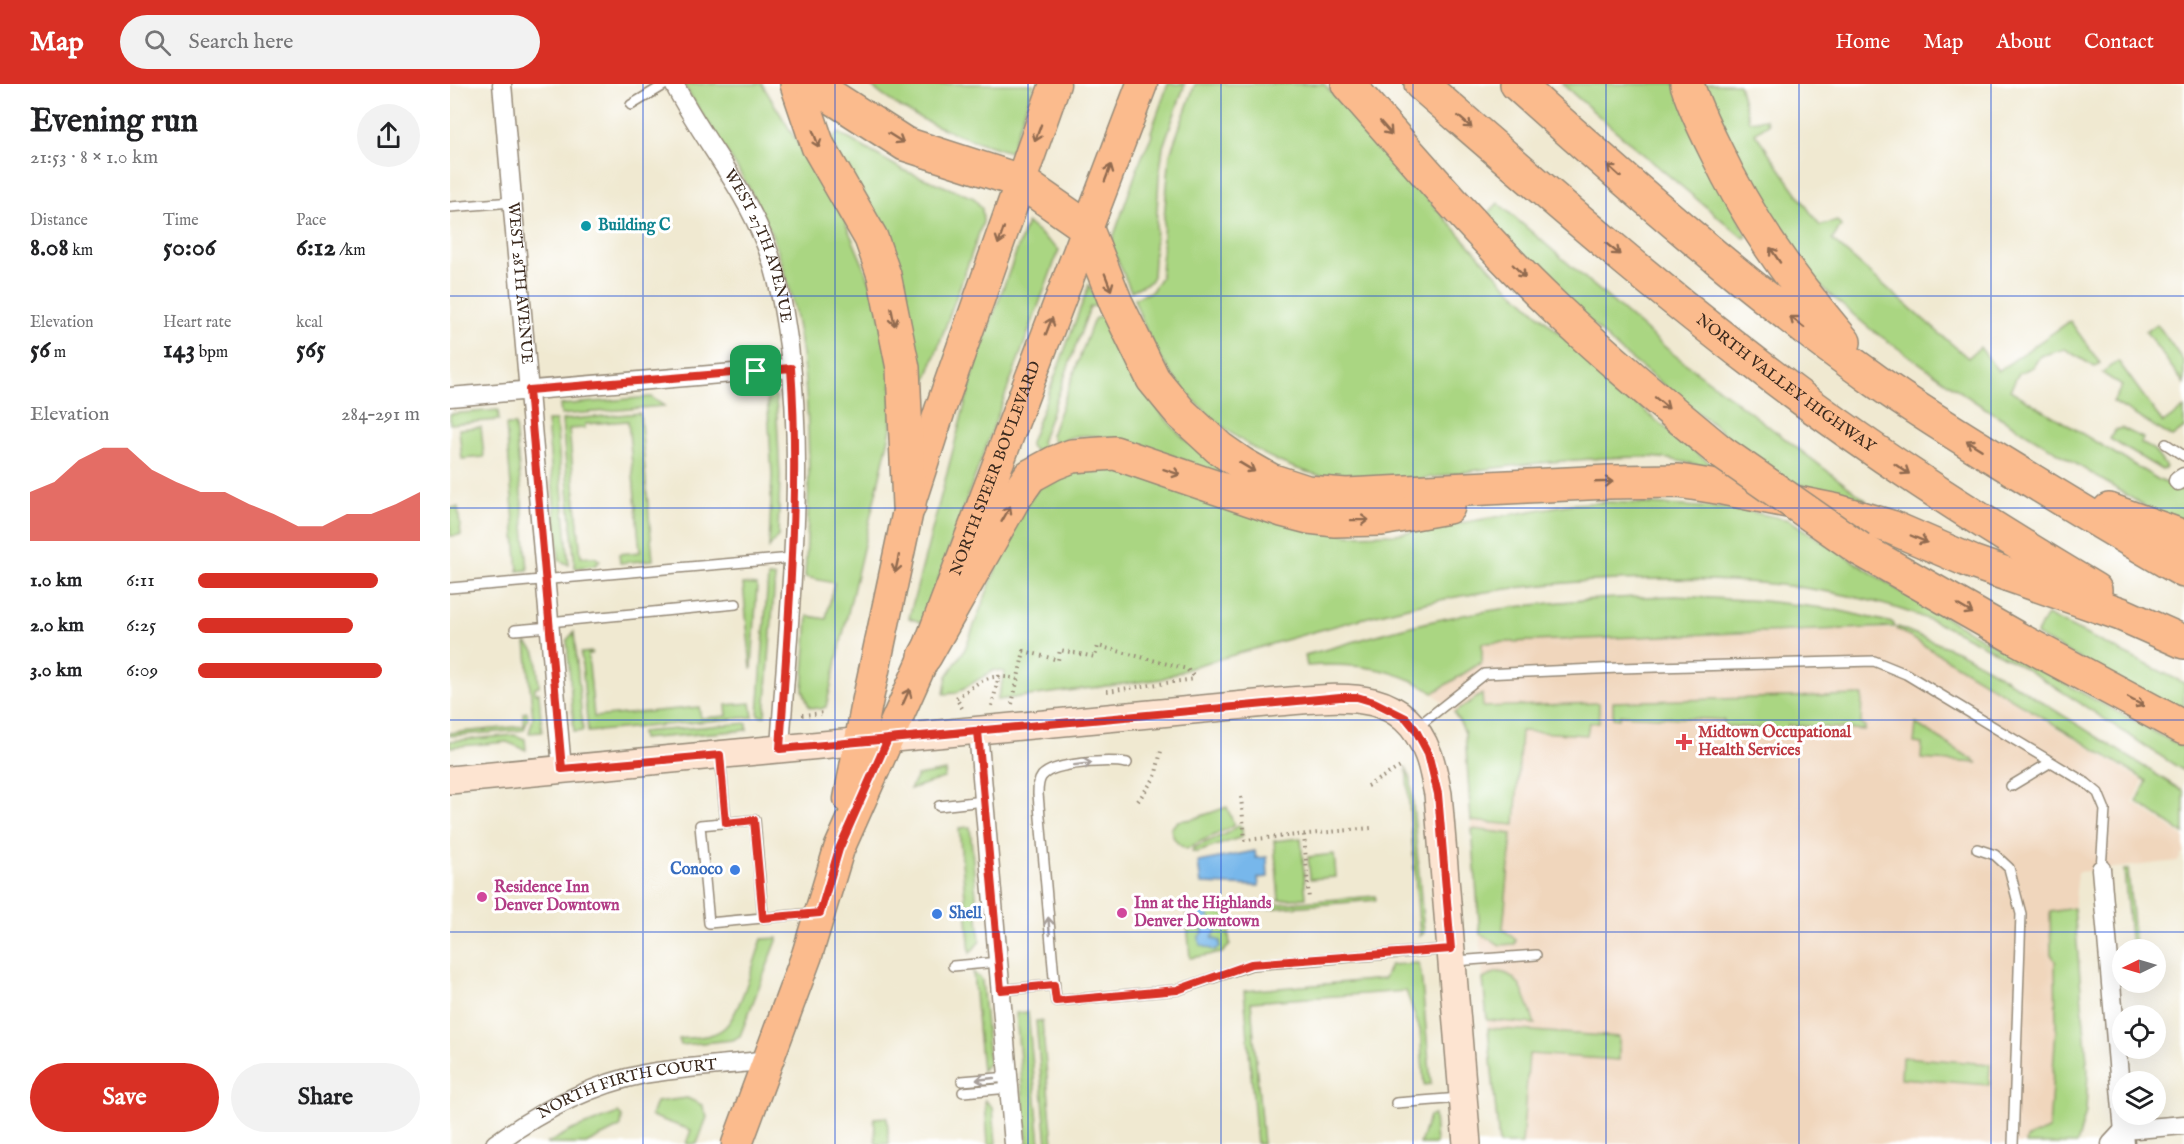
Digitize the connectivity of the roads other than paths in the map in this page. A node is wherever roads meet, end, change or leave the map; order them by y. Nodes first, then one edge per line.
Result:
1 (502, 84) edge
2 (666, 84) edge
3 (674, 84) edge
4 (797, 84) edge
5 (812, 84) edge
6 (1055, 84) edge
7 (1142, 84) edge
8 (1348, 84) edge
9 (1421, 84) edge
10 (1517, 84) edge
11 (1687, 84) edge
12 (631, 105) dead end
13 (1020, 181) junction
14 (512, 202) junction
15 (450, 207) edge
16 (1086, 227) junction
17 (791, 368) junction
18 (1878, 382) junction
19 (529, 390) junction
20 (450, 397) edge
21 (2166, 444) dead end
22 (2184, 456) edge
23 (2024, 475) junction
24 (1562, 484) junction
25 (909, 506) junction
26 (2184, 537) edge
27 (792, 558) junction
28 (2184, 571) edge
29 (546, 580) junction
30 (450, 588) edge
31 (736, 604) dead end
32 (550, 625) junction
33 (515, 630) dead end
34 (2184, 640) edge
35 (925, 656) junction
36 (2184, 728) edge
37 (1415, 729) junction
38 (978, 731) junction
39 (874, 740) junction
40 (780, 749) junction
41 (720, 755) junction
42 (2051, 762) junction
43 (1127, 763) dead end
44 (562, 769) junction
45 (450, 780) edge
46 (2011, 786) dead end
47 (984, 801) junction
48 (939, 806) dead end
49 (726, 823) junction
50 (1977, 849) dead end
51 (2101, 869) joint
52 (820, 913) junction
53 (763, 918) junction
54 (1536, 955) dead end
55 (1452, 956) junction
56 (999, 962) junction
57 (953, 966) dead end
58 (1054, 985) junction
59 (1001, 990) junction
60 (768, 1060) junction
61 (1009, 1082) junction
62 (963, 1086) dead end
63 (1463, 1098) junction
64 (1396, 1103) dead end
65 (2184, 1125) edge
66 (2124, 1137) edge
67 (495, 1144) edge
68 (737, 1144) edge
69 (1014, 1144) edge
70 (1467, 1144) edge
71 (2013, 1144) edge
72 (2111, 1144) edge

1 - 14 street, WEST 28TH AVENUE
2 - 12 lane
3 - 17 street, WEST 27TH AVENUE
4 -> 25 highway
5 -> 13 highway
6 -> 13 main road, NORTH SPEER BOULEVARD
16 -> 7 main road, NORTH SPEER BOULEVARD
8 -> 36 highway, bridge
9 -> 34 highway, NORTH VALLEY HIGHWAY
18 -> 10 highway
18 -> 11 highway
13 - 16 highway
13 -> 25 main road, NORTH SPEER BOULEVARD
14 - 15 lane
14 - 19 street, WEST 28TH AVENUE
16 -> 24 highway
35 -> 16 main road, NORTH SPEER BOULEVARD
17 - 19 street
17 - 27 street, WEST 27TH AVENUE
23 -> 18 highway
19 - 20 street
19 - 29 street, WEST 28TH AVENUE
21 - 22 lane
23 - 26 highway
23 - 28 highway
24 -> 34 highway
35 -> 24 highway
25 -> 39 main road, NORTH SPEER BOULEVARD
27 - 29 lane
27 - 40 street, WEST 27TH AVENUE
29 - 30 lane
29 - 32 street, WEST 28TH AVENUE
31 - 32 lane
32 - 33 lane
32 - 44 street, WEST 28TH AVENUE
39 -> 35 main road, NORTH SPEER BOULEVARD
37 - 38 street
37 - 42 lane
37 - 55 street
38 - 39 street
38 - 47 street
39 - 40 street
39 - 52 main road, NORTH SPEER BOULEVARD
40 - 41 street
41 - 44 street
41 - 49 lane
42 - 46 lane
42 - 51 lane
58 -> 43 lane
44 - 45 street
47 - 48 lane
47 - 56 street
49 - 53 lane
49 - 53 lane
50 - 71 lane
51 - 66 street
52 - 53 lane
52 - 60 main road, NORTH SPEER BOULEVARD
54 - 55 lane
55 - 58 lane
55 - 63 street
56 - 57 lane
56 - 59 street
58 - 59 lane
59 - 61 street
60 - 67 street, NORTH FIRTH COURT
60 - 68 main road, NORTH SPEER BOULEVARD
61 - 62 lane
61 - 69 street
63 - 64 lane
63 - 70 street
65 - 66 street
66 - 72 street

